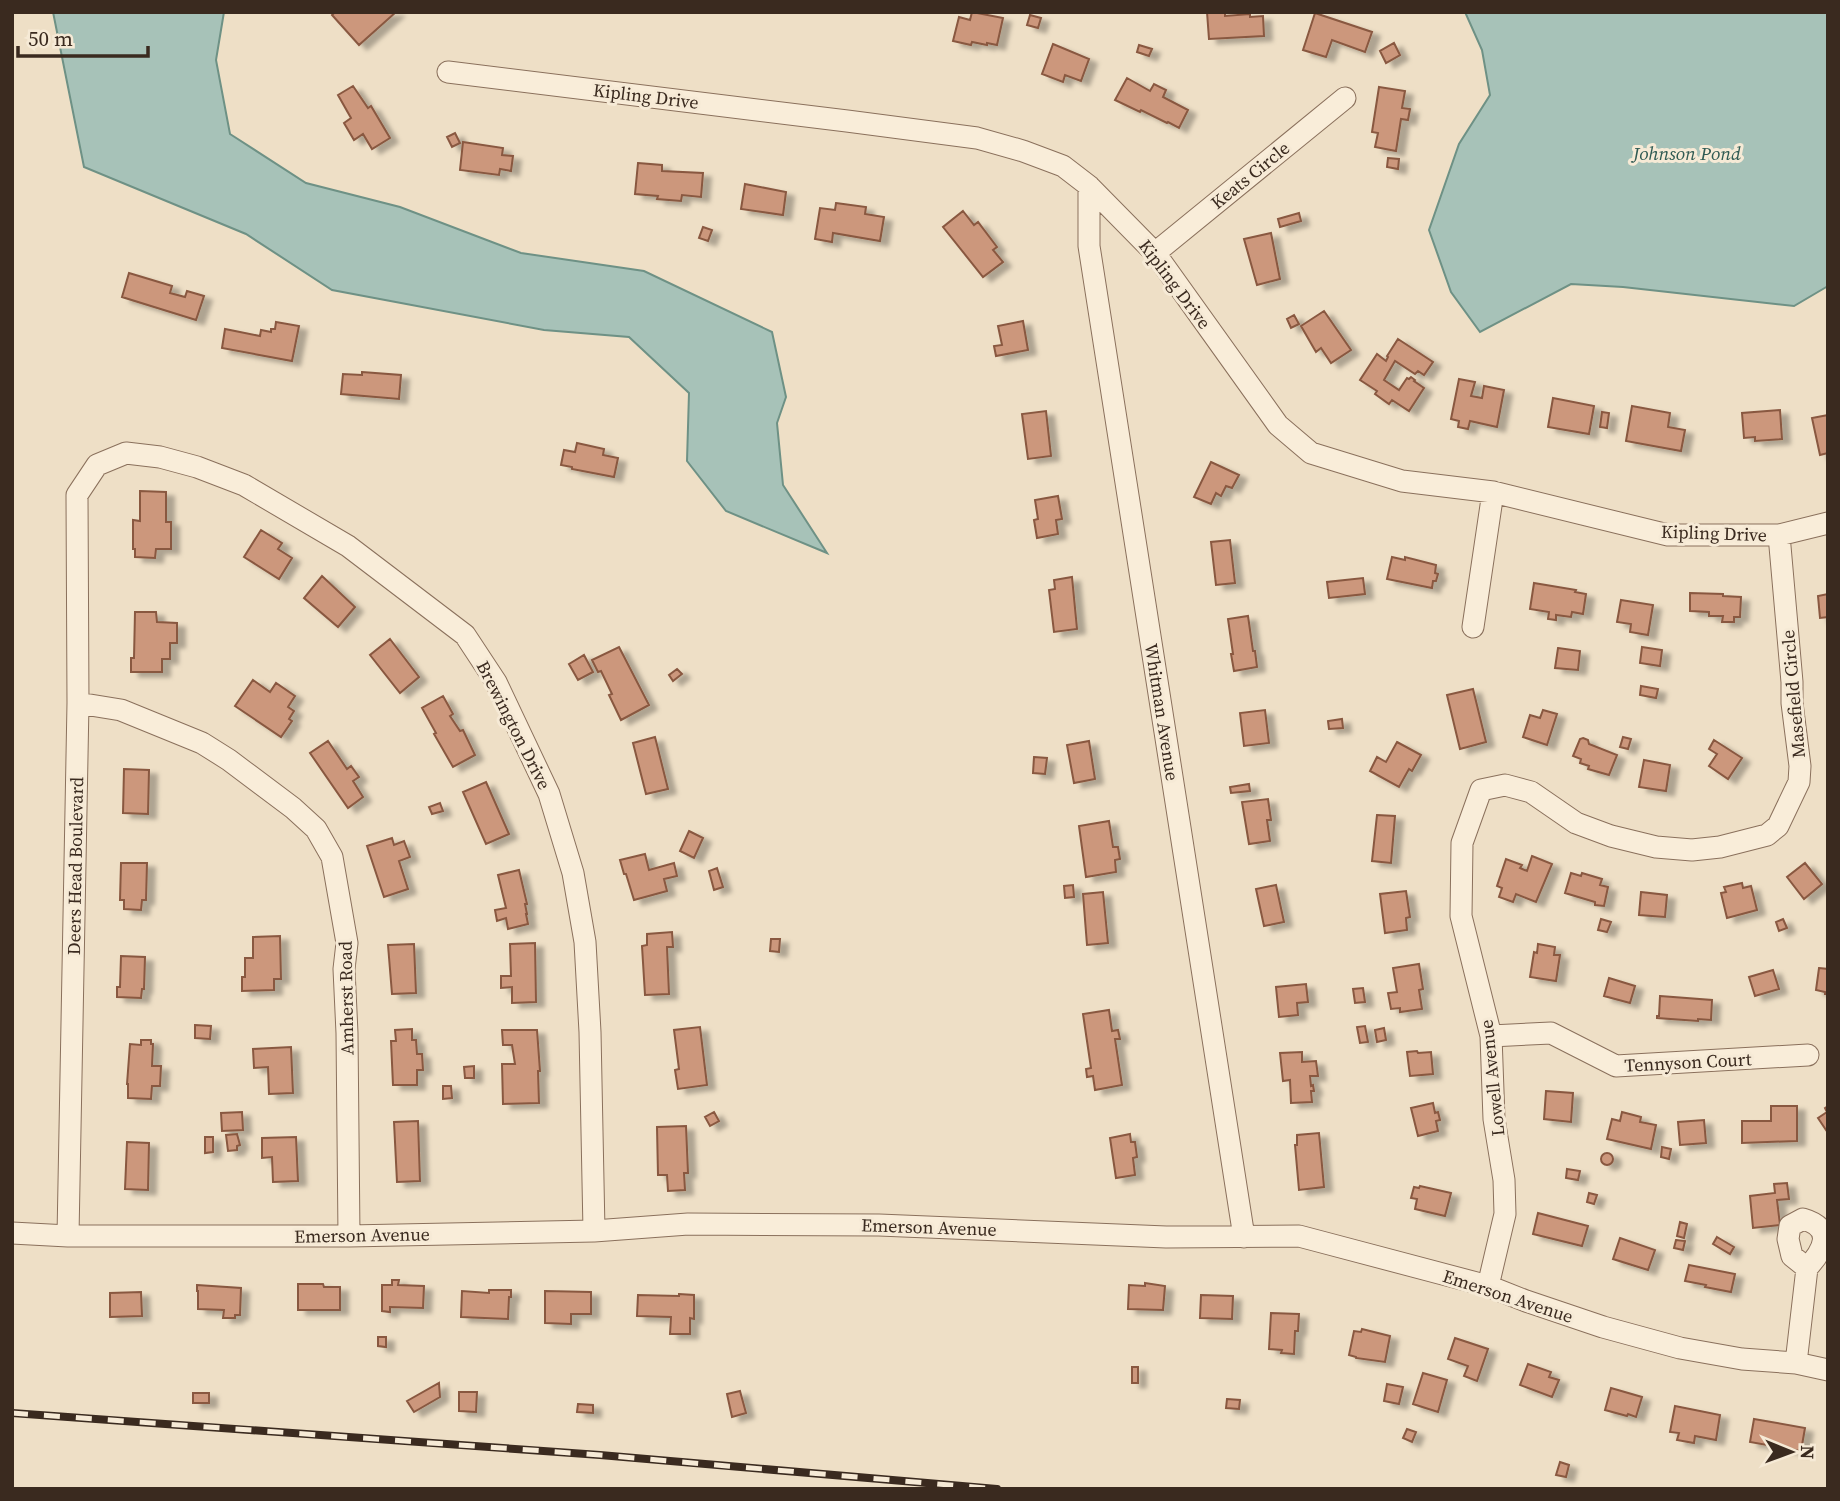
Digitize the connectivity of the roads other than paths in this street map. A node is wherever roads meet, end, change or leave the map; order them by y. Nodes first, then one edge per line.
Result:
1 (448, 72) dead end
2 (1345, 98) dead end
3 (1088, 186) junction
4 (1155, 253) junction
5 (1493, 492) junction
6 (77, 495) joint
7 (1828, 523) edge
8 (1779, 535) junction
9 (1473, 627) dead end
10 (78, 703) junction
11 (1481, 790) joint
12 (1491, 1036) junction
13 (1808, 1055) dead end
14 (594, 1231) junction
15 (12, 1233) edge
16 (68, 1236) junction
17 (348, 1236) junction
18 (1244, 1237) junction
19 (1807, 1268) dead end
20 (1488, 1286) junction
21 (1796, 1363) junction
22 (1828, 1370) edge

1 - 3 street, Kipling Drive
2 - 4 street, Keats Circle
3 - 4 street, Kipling Drive
3 - 18 street, Whitman Avenue
4 - 5 street, Kipling Drive
5 - 8 street, Kipling Drive
5 - 9 street
6 - 10 street, Deers Head Boulevard
6 - 14 street, Brewington Drive
7 - 8 street, Kipling Drive
8 - 11 street, Masefield Circle
10 - 16 street, Deers Head Boulevard
10 - 17 street, Amherst Road
11 - 12 street, Lowell Avenue
12 - 13 street, Tennyson Court
12 - 20 street, Lowell Avenue
14 - 17 street, Emerson Avenue
14 - 18 street, Emerson Avenue
15 - 16 street, Emerson Avenue
16 - 17 street, Emerson Avenue
18 - 20 street, Emerson Avenue
19 - 21 street
20 - 21 street, Emerson Avenue
21 - 22 street, Emerson Avenue

